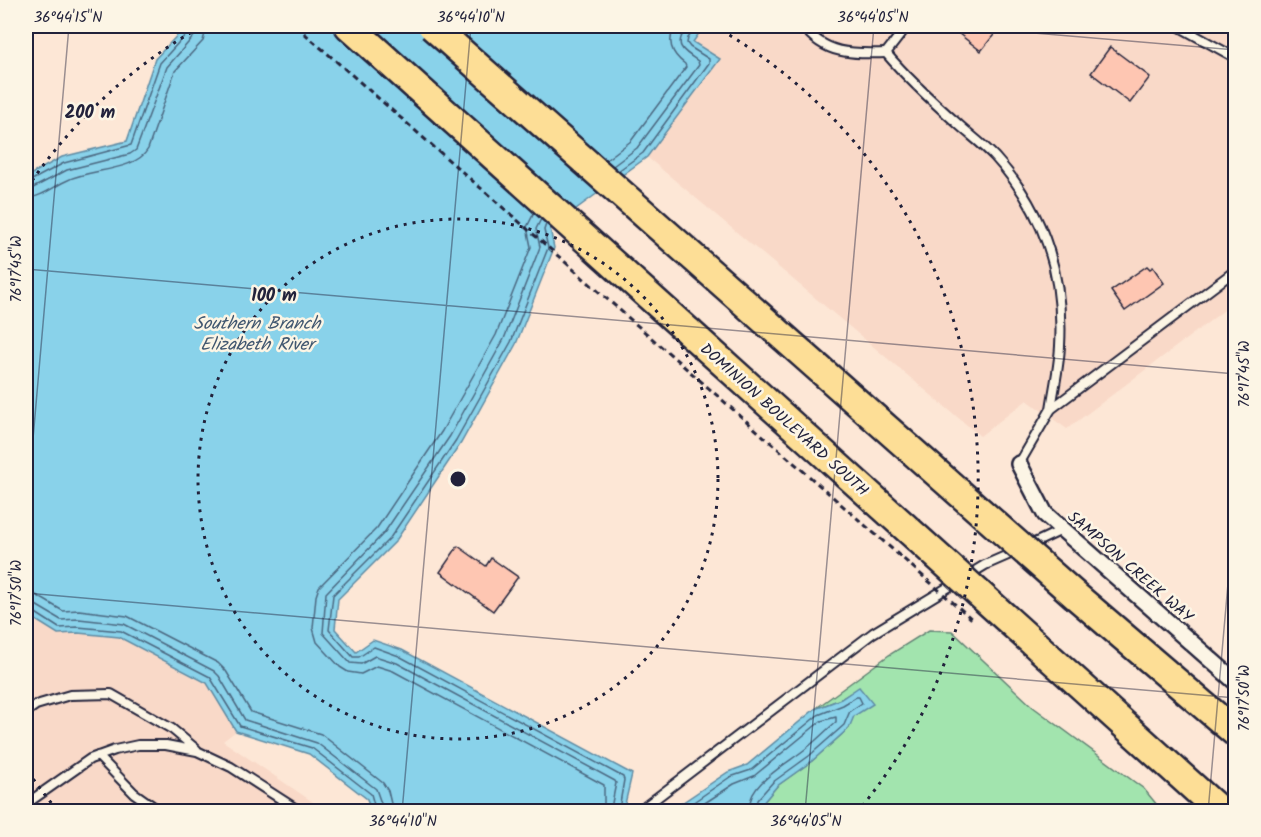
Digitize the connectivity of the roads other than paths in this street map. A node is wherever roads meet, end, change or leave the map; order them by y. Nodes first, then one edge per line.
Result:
1 (349, 26) edge
2 (432, 26) edge
3 (803, 26) edge
4 (907, 26) edge
5 (1178, 26) edge
6 (886, 53) junction
7 (1236, 58) edge
8 (1236, 270) edge
9 (1051, 409) junction
10 (1019, 464) joint
11 (1062, 530) junction
12 (1236, 682) edge
13 (26, 712) edge
14 (1236, 733) edge
15 (197, 751) junction
16 (98, 756) junction
17 (26, 804) edge
18 (161, 812) edge
19 (301, 812) edge
20 (638, 812) edge
21 (1221, 812) edge

1 - 21 highway, DOMINION BOULEVARD SOUTH, bridge
2 - 14 highway, bridge
3 - 6 lane
4 - 6 lane
5 - 7 lane
6 - 9 lane
8 - 9 lane
9 - 10 lane
10 - 11 street, SAMPSON CREEK WAY
11 - 12 street, SAMPSON CREEK WAY
11 - 20 lane
13 - 15 lane
15 - 16 lane
15 - 19 lane
16 - 17 lane
16 - 18 lane

